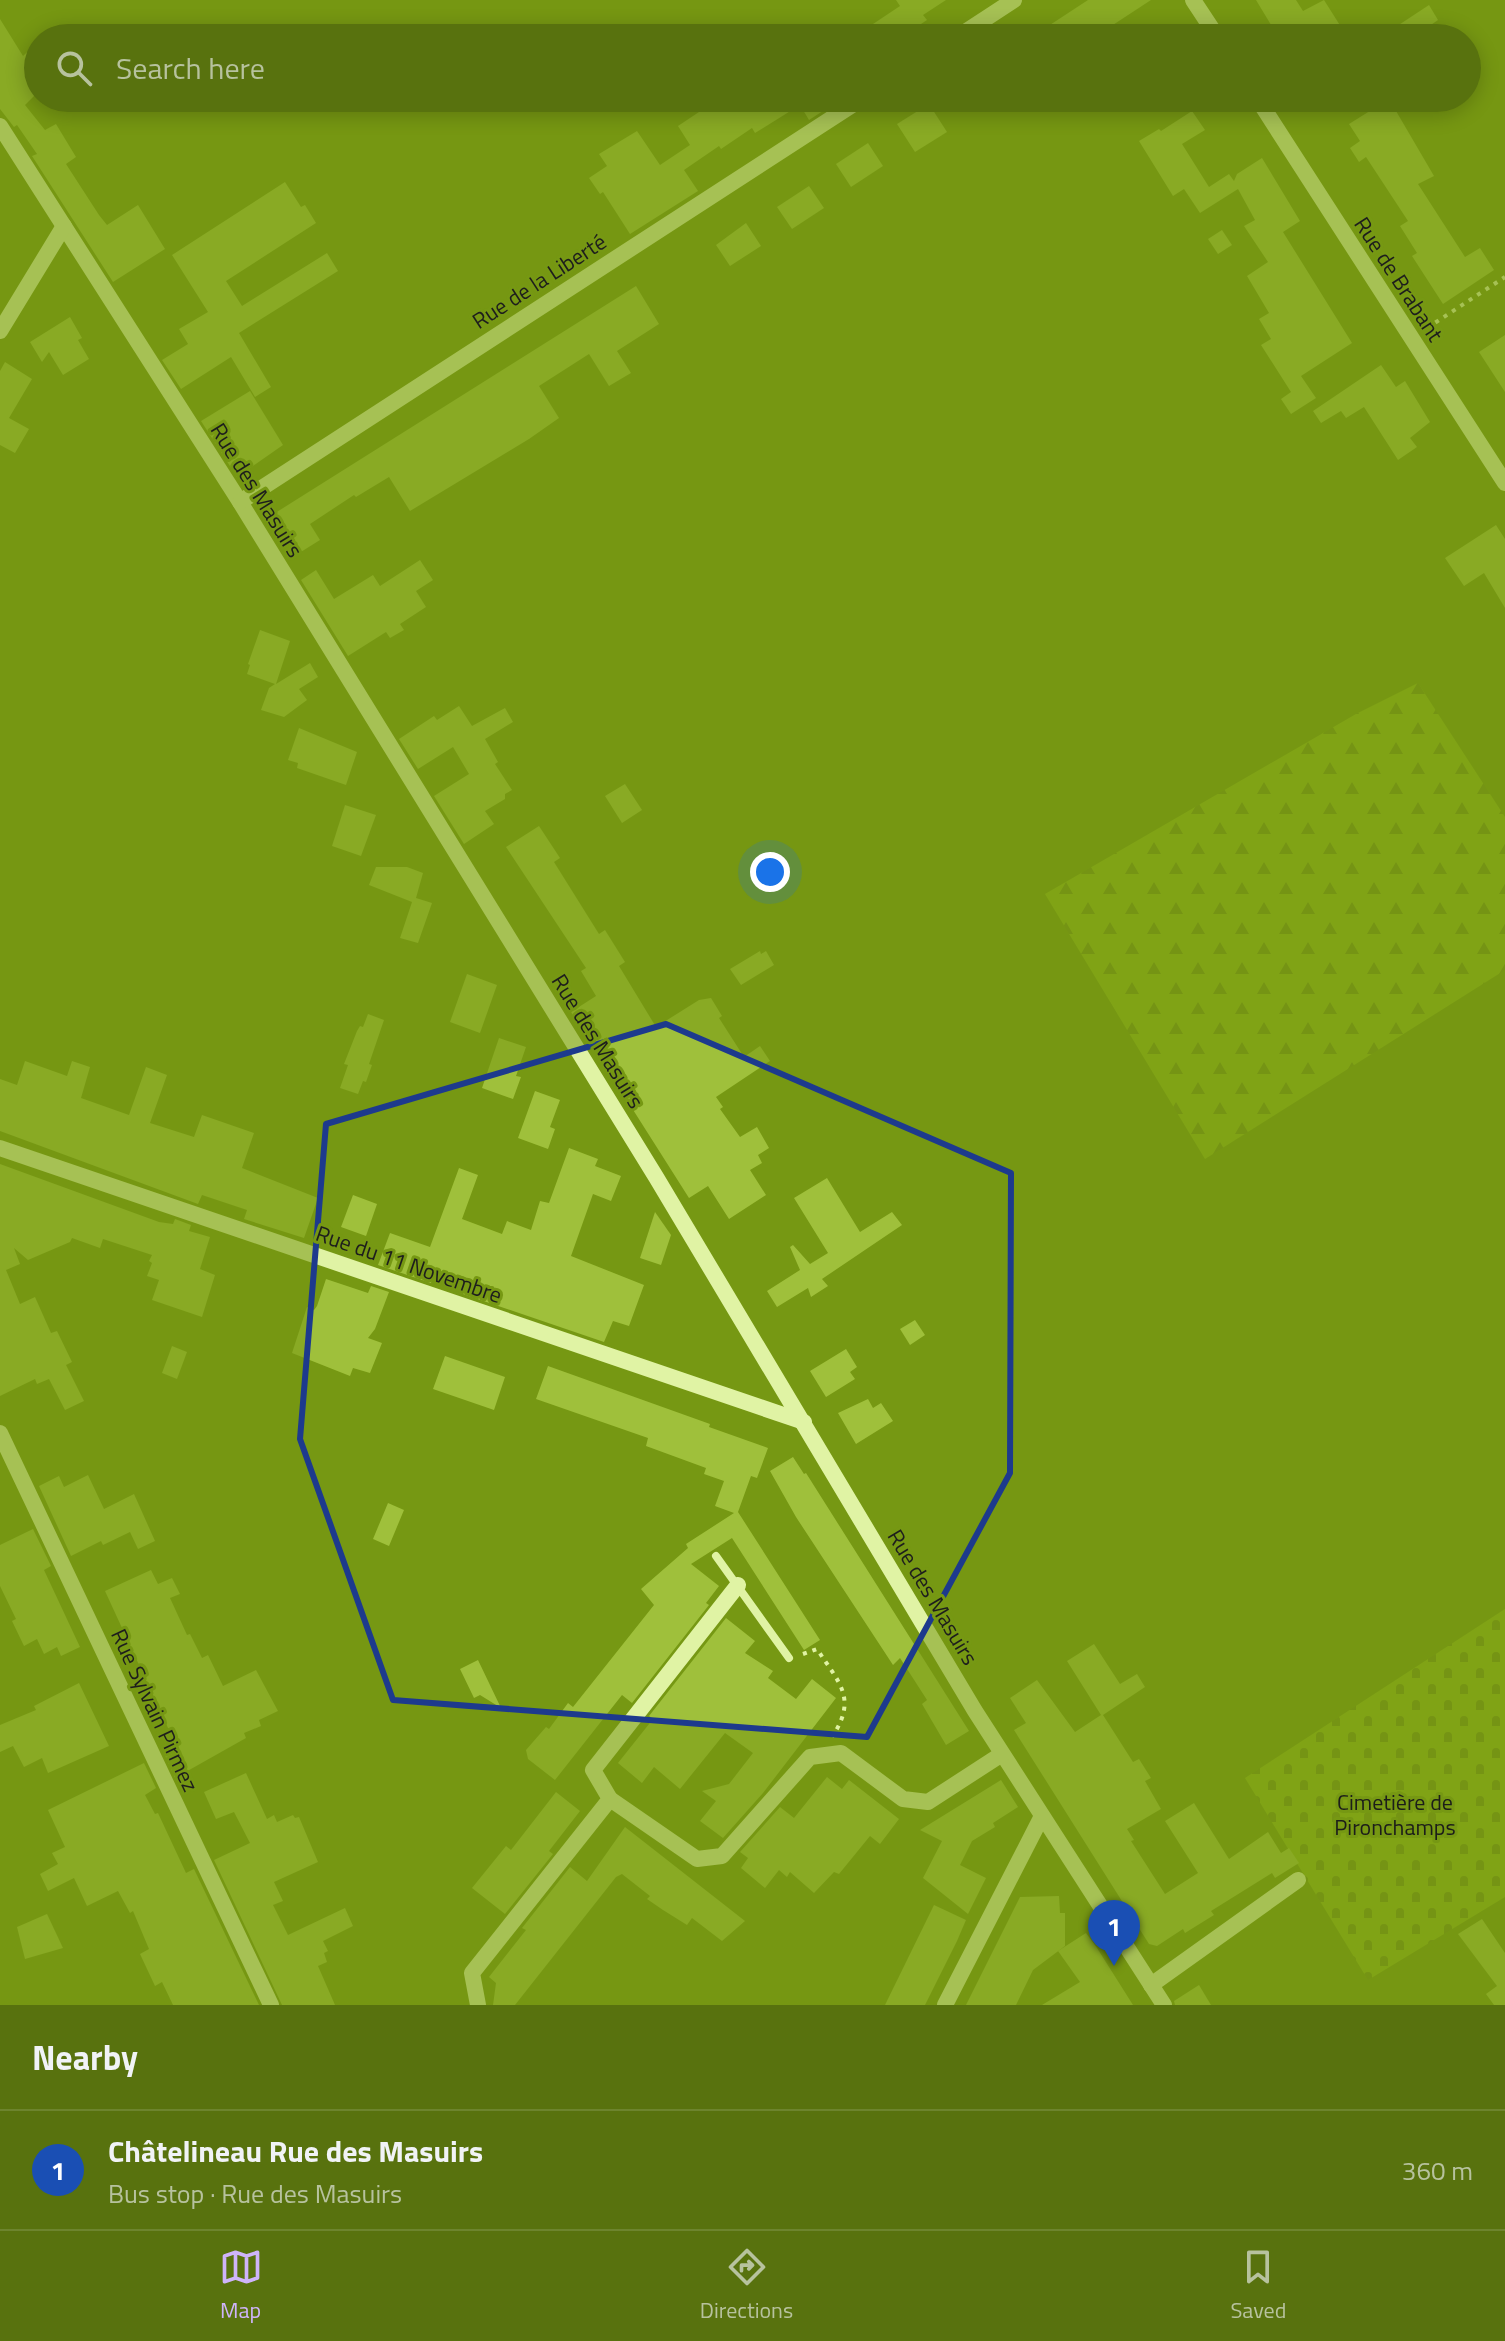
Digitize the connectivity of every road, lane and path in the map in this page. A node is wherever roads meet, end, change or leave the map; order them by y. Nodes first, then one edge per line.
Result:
1 (1014, 0) edge
2 (1193, 0) edge
3 (977, 24) edge
4 (1209, 24) edge
5 (841, 112) edge
6 (1266, 112) edge
7 (0, 126) edge
8 (64, 226) junction
9 (1505, 277) edge
10 (0, 331) edge
11 (1412, 339) junction
12 (1505, 483) edge
13 (240, 502) junction
14 (0, 1148) edge
15 (804, 1422) junction
16 (0, 1433) edge
17 (716, 1556) dead end
18 (738, 1585) junction
19 (789, 1658) joint
20 (1002, 1754) junction
21 (819, 1756) junction
22 (610, 1799) junction
23 (1042, 1816) junction
24 (1298, 1880) dead end
25 (1151, 1985) junction
26 (271, 2005) edge
27 (478, 2005) edge
28 (945, 2005) edge
29 (1164, 2005) edge

1 - 3 street
2 - 4 street
5 - 13 street, Rue de la Liberté
6 - 11 street, Rue de Brabant
7 - 8 street, Rue des Masuirs
8 - 10 street
8 - 13 street, Rue des Masuirs
9 - 11 path
11 - 12 street, Rue de Brabant
13 - 15 street, Rue des Masuirs
14 - 15 street, Rue du 11 Novembre
15 - 20 street, Rue des Masuirs
16 - 26 street, Rue Sylvain Pirmez
17 - 18 lane
18 - 19 lane
18 - 22 street
19 - 21 path
20 - 21 street
20 - 23 street, Rue des Masuirs
21 - 22 street
22 - 27 street
23 - 25 street, Rue des Masuirs
23 - 28 street
24 - 25 street
25 - 29 street, Rue des Masuirs

